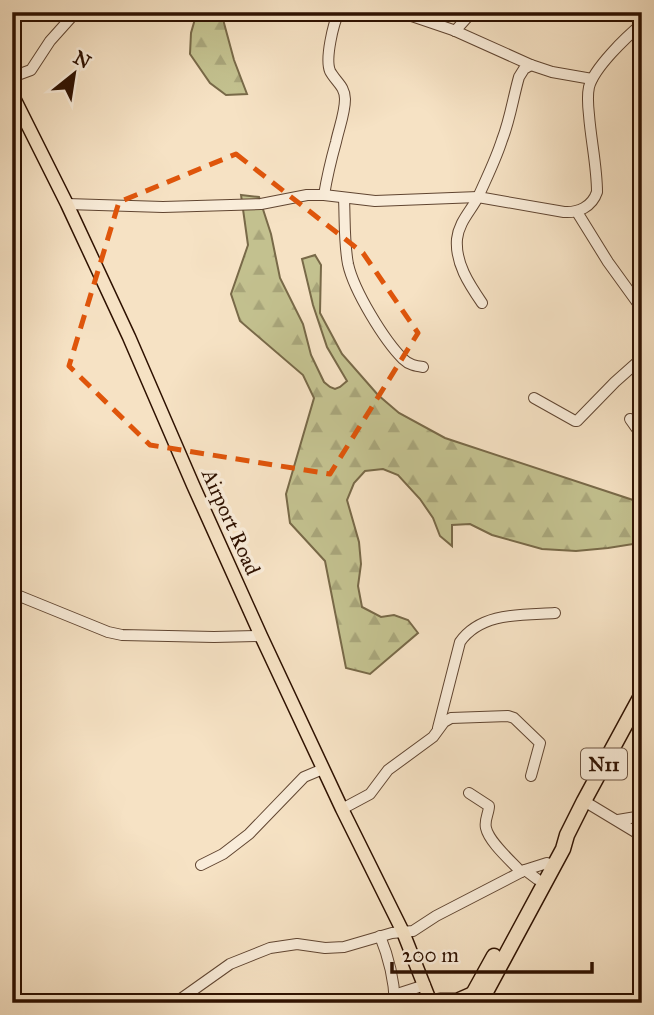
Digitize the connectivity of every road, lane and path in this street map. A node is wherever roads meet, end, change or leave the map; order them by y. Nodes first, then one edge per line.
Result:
1 (76, 12) edge
2 (339, 12) edge
3 (400, 12) edge
4 (472, 12) edge
5 (642, 24) edge
6 (454, 31) junction
7 (531, 65) junction
8 (12, 77) edge
9 (592, 79) junction
10 (14, 102) edge
11 (324, 195) junction
12 (478, 197) junction
13 (344, 198) junction
14 (67, 204) junction
15 (577, 212) junction
16 (482, 303) dead end
17 (642, 309) edge
18 (642, 358) edge
19 (423, 368) dead end
20 (534, 398) dead end
21 (630, 419) dead end
22 (642, 436) edge
23 (12, 593) edge
24 (555, 613) dead end
25 (261, 636) junction
26 (642, 694) edge
27 (436, 733) junction
28 (323, 769) junction
29 (531, 775) dead end
30 (469, 793) dead end
31 (584, 801) junction
32 (342, 809) junction
33 (642, 816) edge
34 (618, 821) junction
35 (567, 835) junction
36 (642, 836) edge
37 (547, 863) junction
38 (201, 865) dead end
39 (523, 871) junction
40 (537, 879) junction
41 (403, 932) junction
42 (380, 936) junction
43 (416, 965) junction
44 (425, 985) junction
45 (394, 999) edge
46 (473, 1000) edge
47 (438, 1002) edge
48 (175, 1003) edge

1 - 8 street
2 - 11 street
3 - 6 street
4 - 6 street
5 - 9 street
6 - 7 street
7 - 9 street
7 - 12 street
9 - 15 street
10 - 14 main road, Airport Road
11 - 13 street
11 - 14 street
12 - 13 street
12 - 15 street
12 - 16 street
13 - 19 street
14 - 25 main road, Airport Road
15 - 17 street
18 - 20 street
21 - 22 street
23 - 25 street
24 - 27 street
25 - 28 main road, Airport Road
26 - 31 highway, N11
27 - 29 street
27 - 32 street
28 - 32 main road, Airport Road
28 - 38 street
30 - 39 street
31 - 34 street
31 - 35 highway, N11
32 - 41 main road, Airport Road
33 - 34 street
34 - 36 street
35 - 37 highway, N11
35 - 46 highway, N11
37 - 39 street
37 - 40 highway, N11
39 - 40 street
39 - 41 street
40 - 46 highway, N11
41 - 42 street
41 - 43 main road, Airport Road
42 - 45 street
42 - 48 street
43 - 44 main road, Airport Road
43 - 47 main road, Airport Road
44 - 45 street
44 - 47 main road, Airport Road
46 - 47 highway

